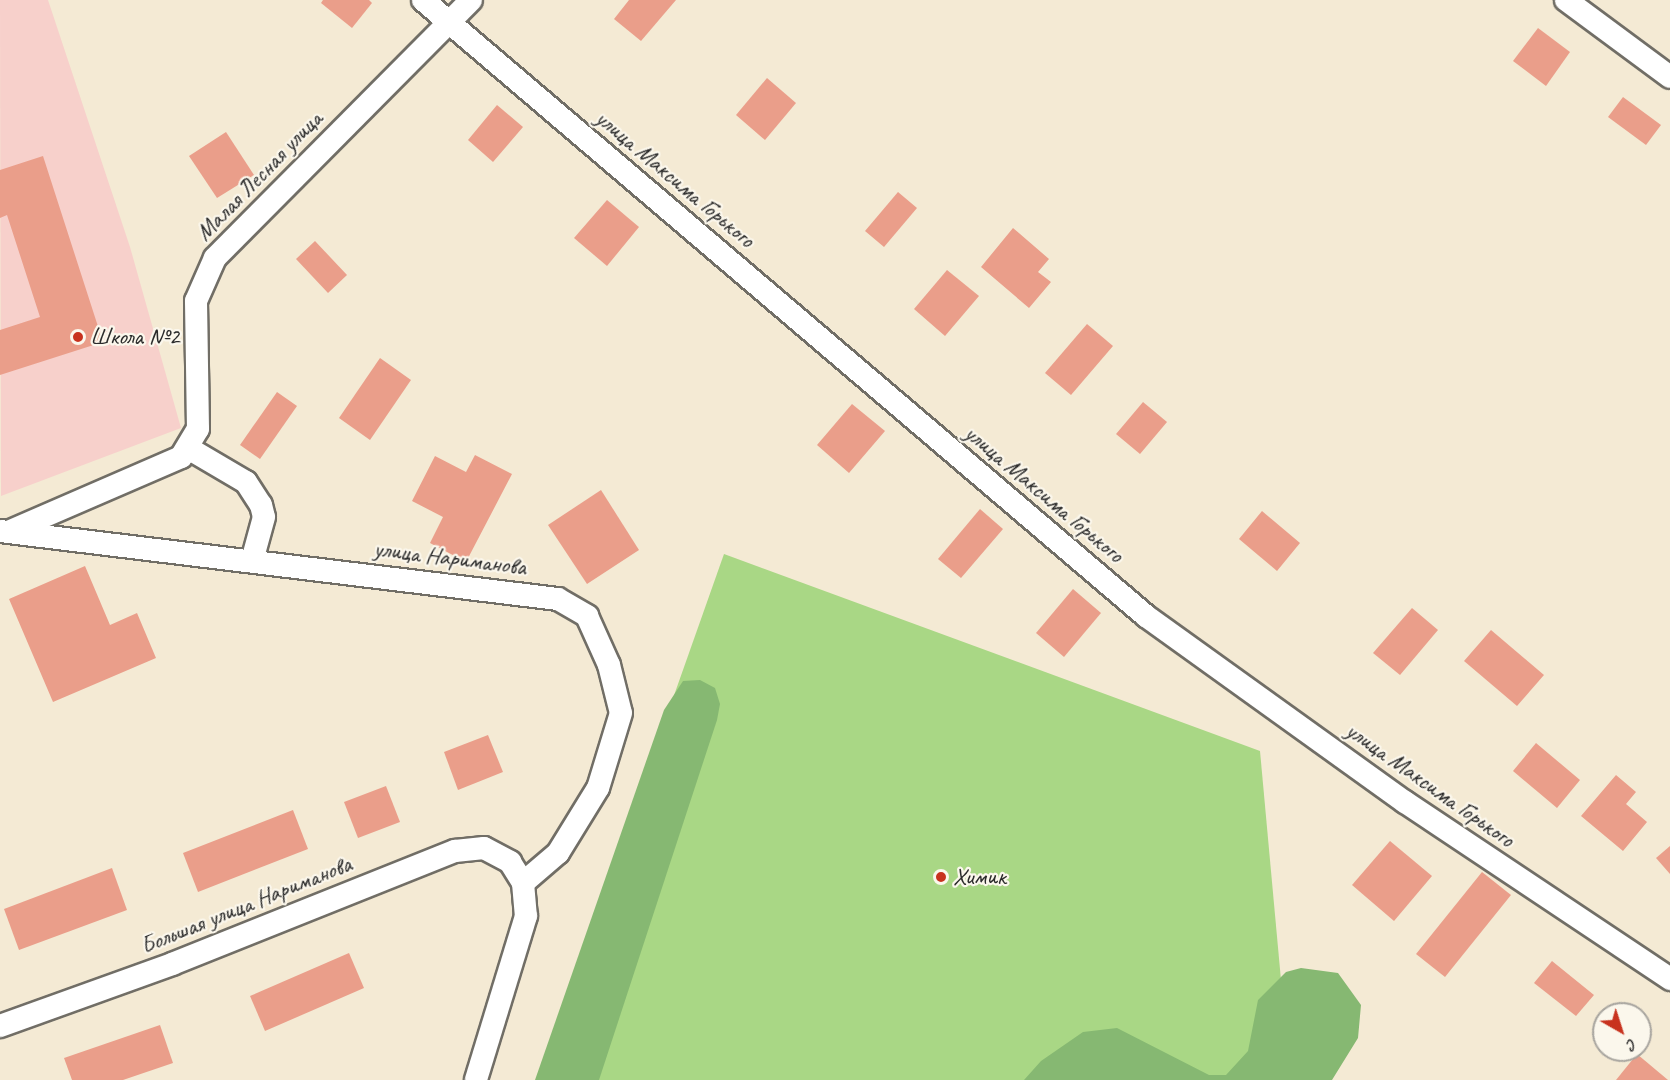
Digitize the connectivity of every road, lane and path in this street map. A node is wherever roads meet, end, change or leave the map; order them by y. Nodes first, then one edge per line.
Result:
1 (423, 0) edge
2 (471, 0) edge
3 (1566, 0) edge
4 (450, 23) junction
5 (1670, 77) edge
6 (188, 448) junction
7 (3, 532) edge
8 (252, 561) junction
9 (524, 883) junction
10 (1670, 978) edge
11 (0, 1026) edge
12 (476, 1080) edge

1 - 4 street, улица Максима Горького
2 - 4 street, Малая Лесная улица
3 - 5 street
4 - 6 street, Малая Лесная улица
4 - 10 street, улица Максима Горького
6 - 7 street
6 - 8 street
7 - 8 street, улица Нариманова
8 - 9 street, улица Нариманова
9 - 11 street, Большая улица Нариманова
9 - 12 street

